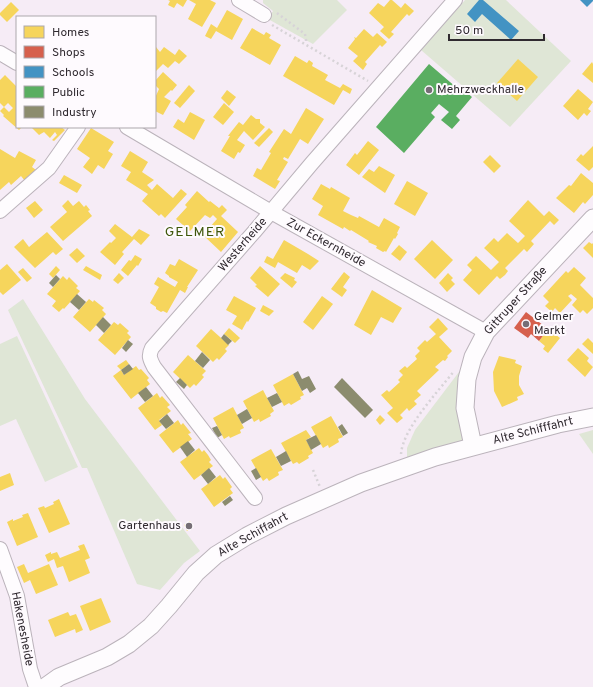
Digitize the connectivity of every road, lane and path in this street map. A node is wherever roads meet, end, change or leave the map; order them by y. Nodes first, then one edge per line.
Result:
1 (455, 0) edge
2 (243, 1) edge
3 (269, 11) junction
4 (306, 45) junction
5 (0, 53) edge
6 (16, 62) edge
7 (378, 87) junction
8 (77, 128) edge
9 (129, 128) edge
10 (0, 211) edge
11 (271, 212) junction
12 (593, 218) edge
13 (486, 332) junction
14 (455, 369) dead end
15 (593, 417) edge
16 (473, 446) junction
17 (400, 469) junction
18 (255, 498) dead end
19 (0, 549) edge
20 (36, 687) edge
21 (45, 687) edge

1 - 7 street, Westerheide
2 - 3 street
3 - 4 path
3 - 4 path
4 - 7 path
5 - 6 street
7 - 11 street, Westerheide
8 - 10 street
9 - 11 street, Zur Eckernheide
11 - 13 street, Zur Eckernheide
11 - 18 street, Westerheide
12 - 13 street, Gittruper Straße
13 - 16 street, Gittruper Straße
14 - 17 path
15 - 16 street, Alte Schifffahrt
16 - 17 street, Alte Schiffahrt
17 - 21 street, Alte Schiffahrt
19 - 20 street, Hakenesheide

